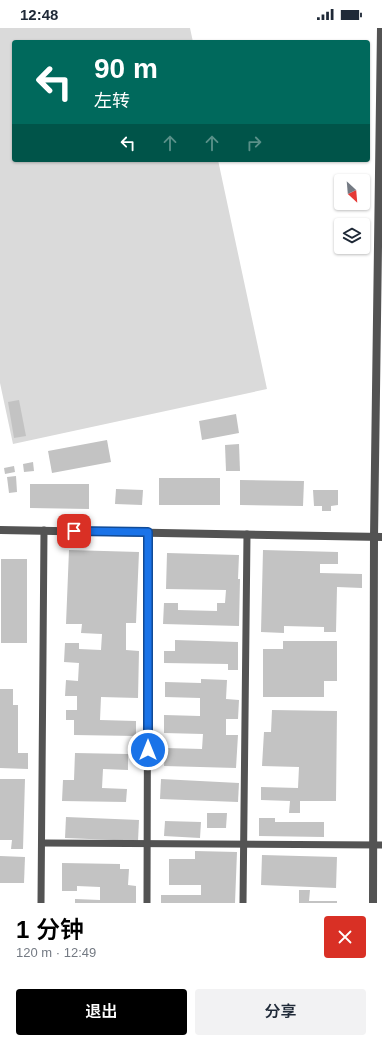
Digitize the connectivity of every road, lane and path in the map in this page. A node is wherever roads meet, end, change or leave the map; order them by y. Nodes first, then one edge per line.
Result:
1 (381, 28) edge
2 (380, 234) edge
3 (0, 530) edge
4 (44, 530) junction
5 (148, 532) junction
6 (247, 534) junction
7 (378, 537) edge
8 (42, 842) junction
9 (148, 843) junction
10 (244, 844) junction
11 (373, 845) junction
12 (382, 845) edge
13 (41, 903) edge
14 (147, 903) edge
15 (243, 903) edge
16 (373, 903) edge

1 - 2 street
2 - 7 street
3 - 4 street
4 - 5 street
4 - 8 lane
5 - 6 street
5 - 9 lane
6 - 7 street
6 - 10 lane
7 - 11 street
8 - 9 lane
8 - 13 lane
9 - 10 lane
9 - 14 lane
10 - 11 lane
10 - 15 lane
11 - 12 lane
11 - 16 street

